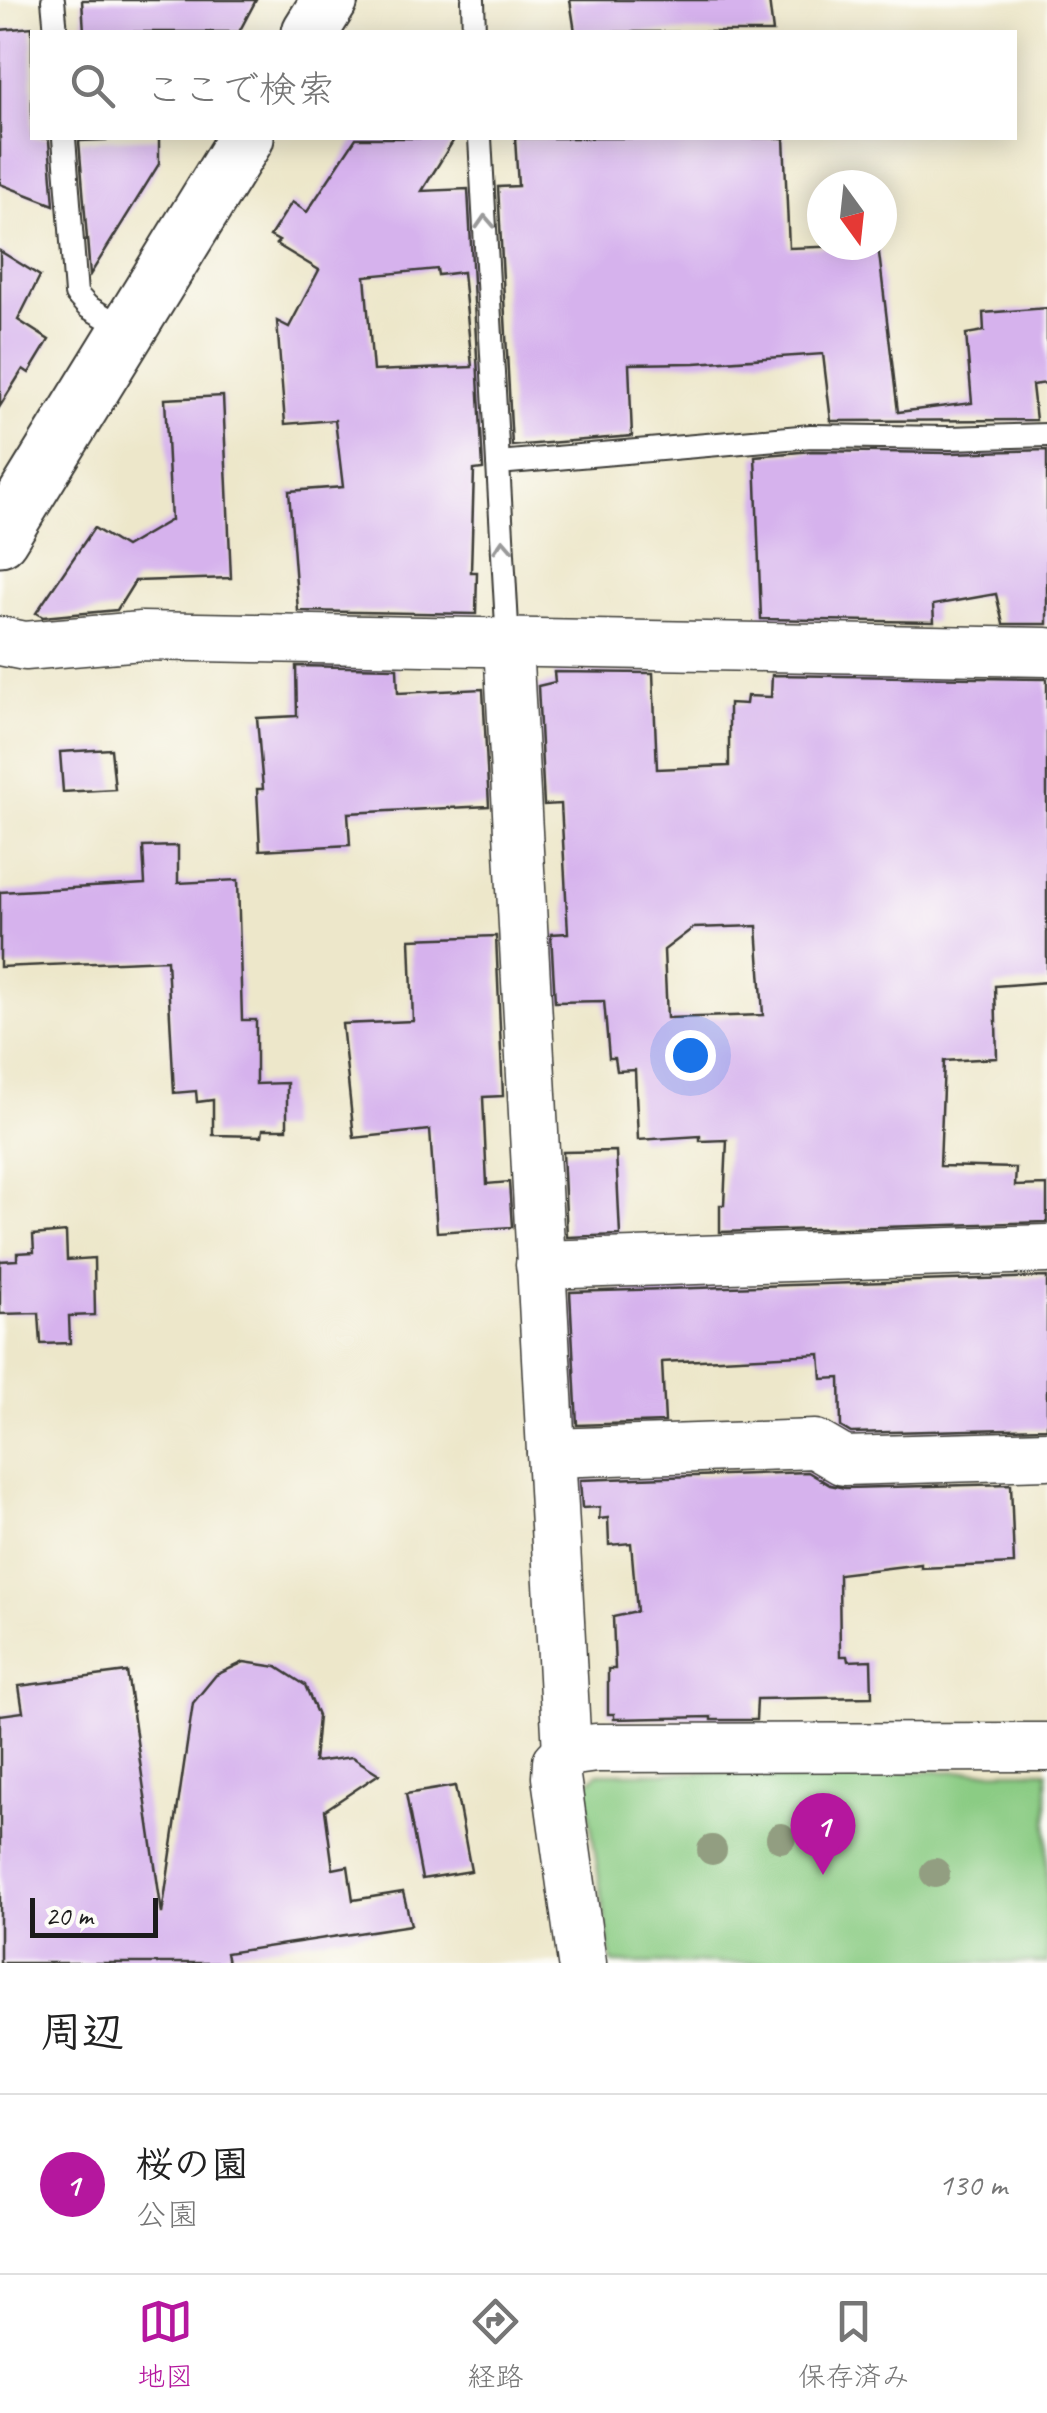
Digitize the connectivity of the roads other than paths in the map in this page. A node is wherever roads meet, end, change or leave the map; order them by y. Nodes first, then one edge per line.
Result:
1 (53, 0) edge
2 (330, 0) edge
3 (472, 0) edge
4 (56, 30) edge
5 (311, 30) edge
6 (474, 30) edge
7 (64, 140) edge
8 (245, 140) edge
9 (480, 140) edge
10 (128, 330) junction
11 (1047, 435) edge
12 (498, 464) junction
13 (0, 538) edge
14 (0, 641) edge
15 (508, 644) junction
16 (1047, 652) edge
17 (1047, 1248) edge
18 (540, 1265) junction
19 (551, 1453) junction
20 (1047, 1455) edge
21 (1047, 1747) edge
22 (566, 1752) junction
23 (582, 1963) edge

1 - 4 lane
2 - 5 main road
3 - 6 lane
7 - 10 lane
8 - 10 main road
12 -> 9 lane
10 - 13 main road
11 - 12 lane
15 -> 12 lane
14 - 15 street
15 - 16 street
15 - 18 street
17 - 18 street
18 - 19 street
19 - 20 street
19 - 22 street
21 - 22 street
22 - 23 street

